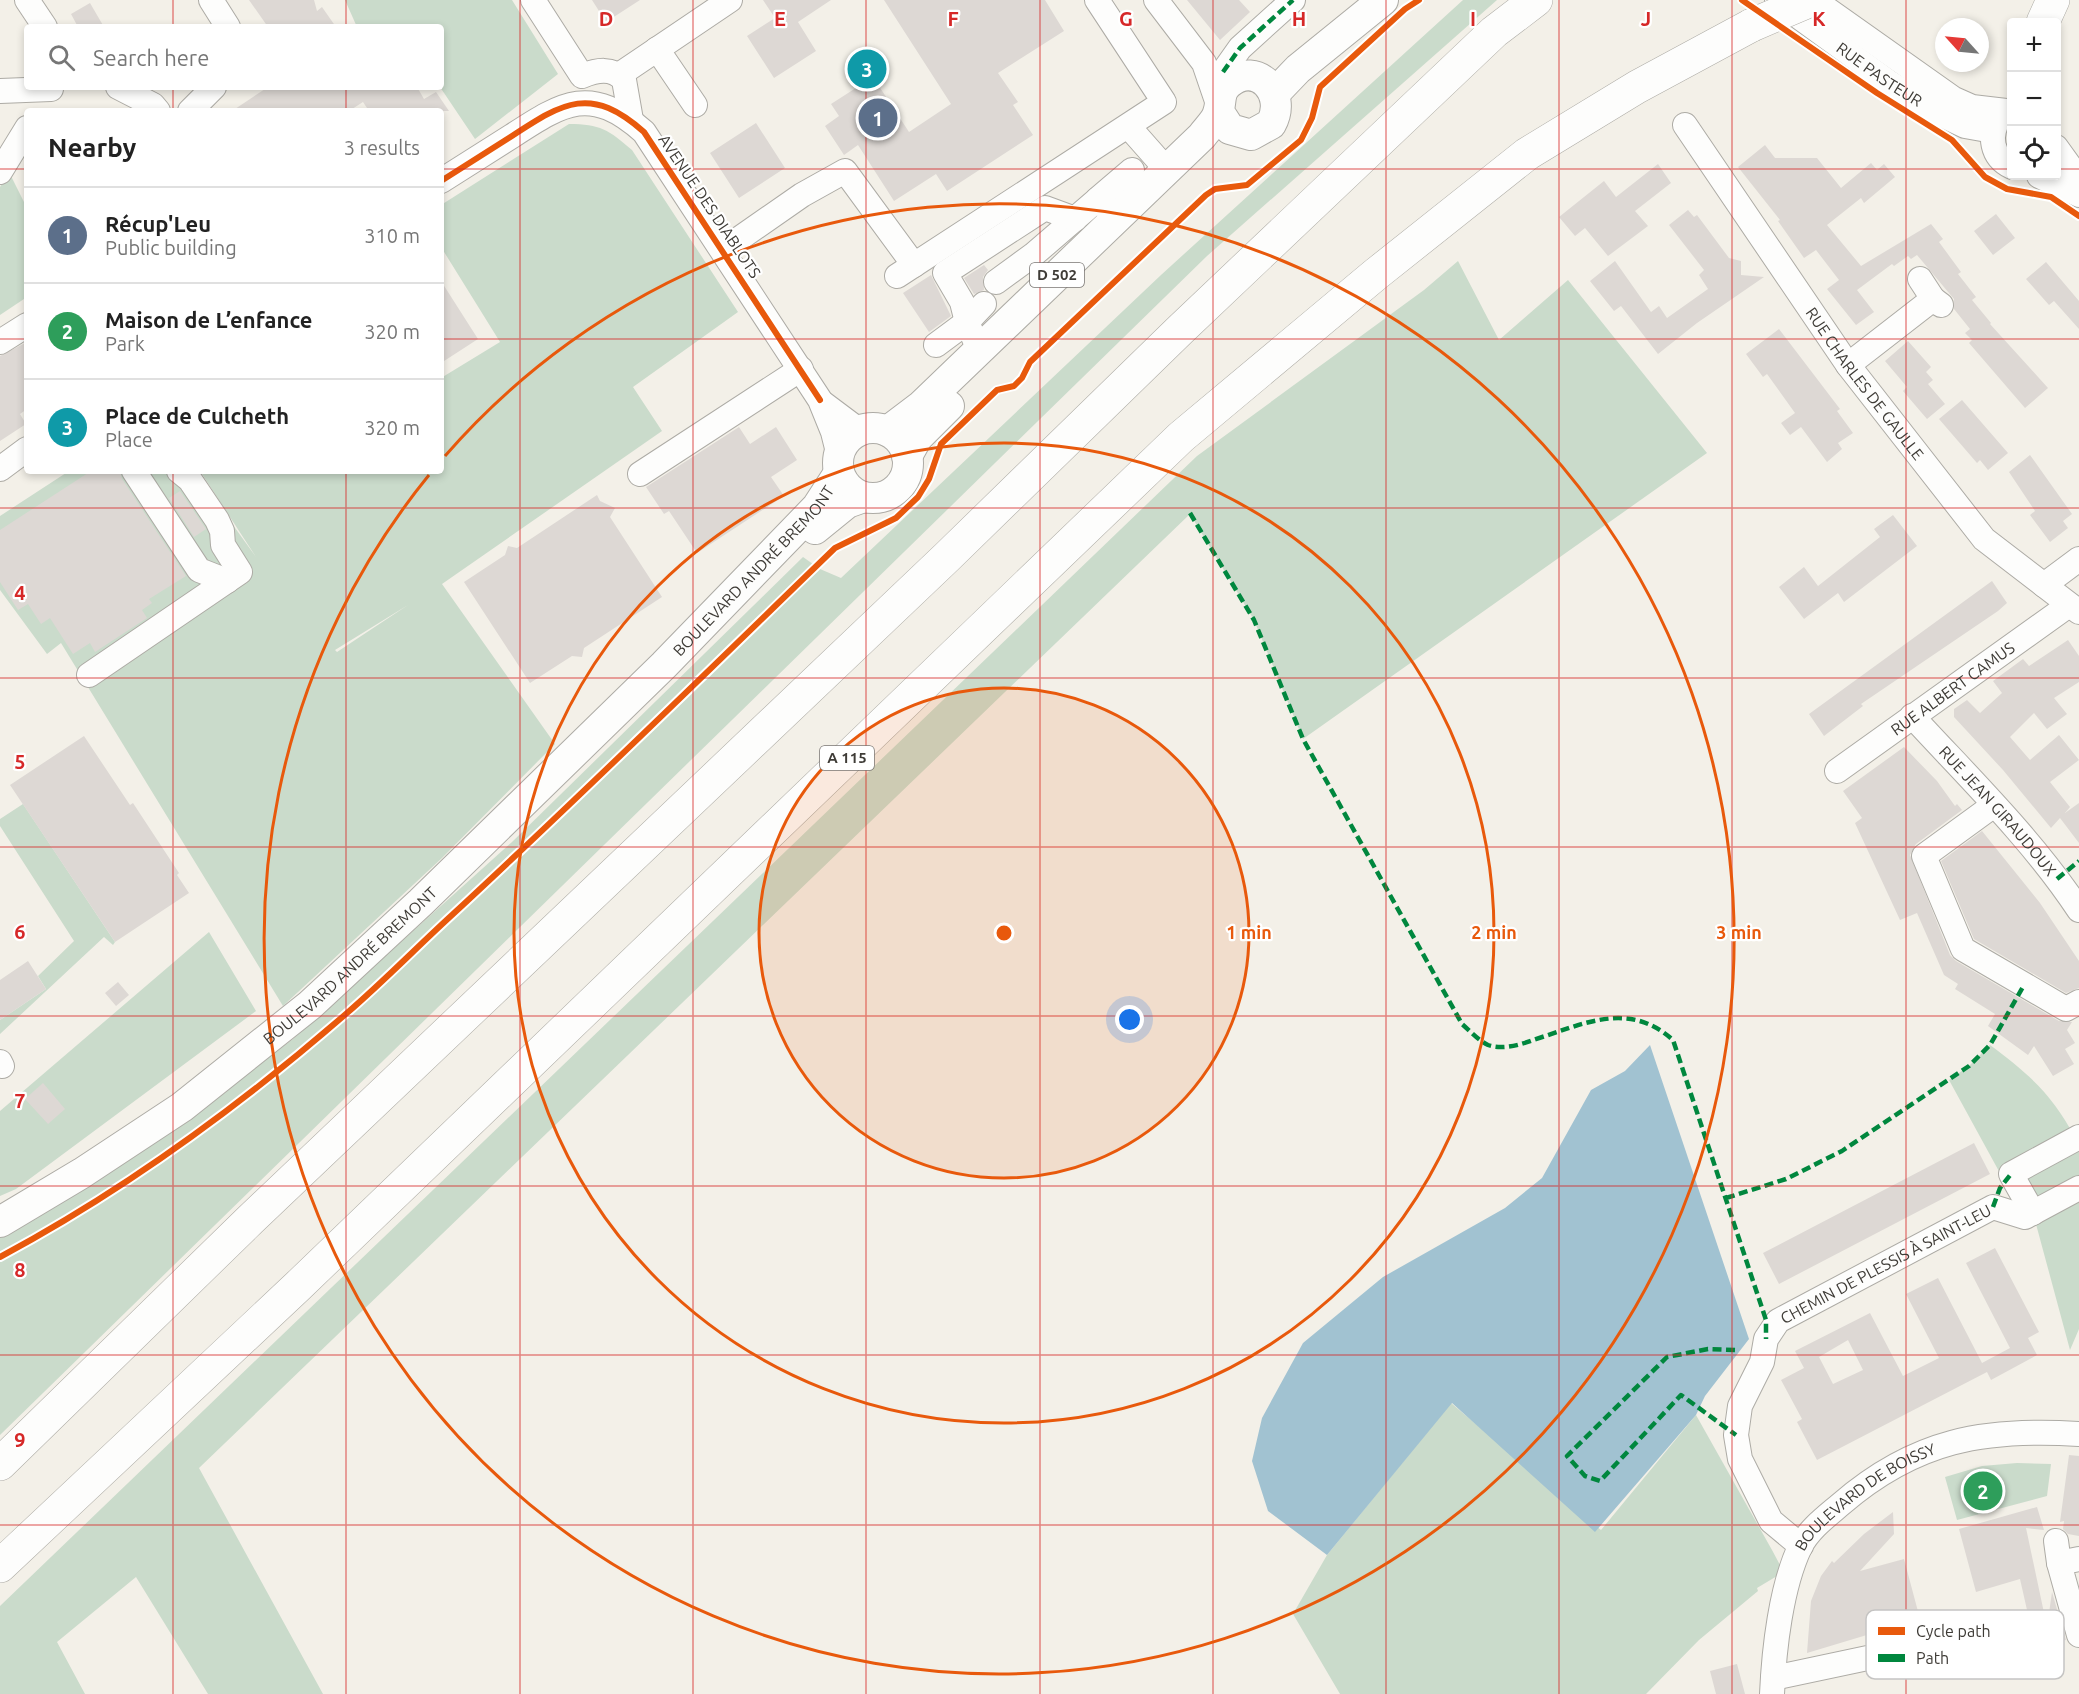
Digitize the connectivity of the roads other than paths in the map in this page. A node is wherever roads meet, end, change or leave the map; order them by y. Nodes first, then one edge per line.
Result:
1 (27, 0) edge
2 (211, 0) edge
3 (533, 0) edge
4 (730, 0) edge
5 (1097, 0) edge
6 (1156, 0) edge
7 (1293, 0) edge
8 (1353, 0) edge
9 (1383, 0) edge
10 (1536, 0) edge
11 (1775, 0) edge
12 (1812, 0) edge
13 (2053, 0) edge
14 (2045, 18) edge
15 (43, 24) edge
16 (226, 24) edge
17 (657, 49) junction
18 (619, 75) junction
19 (582, 76) junction
20 (1239, 76) junction
21 (24, 90) edge
22 (51, 90) edge
23 (124, 90) edge
24 (211, 90) edge
25 (0, 91) edge
26 (695, 105) dead end
27 (561, 106) junction
28 (39, 108) edge
29 (156, 108) edge
30 (193, 108) edge
31 (1219, 108) junction
32 (2003, 117) edge
33 (631, 120) junction
34 (1685, 125) dead end
35 (1129, 127) junction
36 (1243, 135) junction
37 (23, 143) edge
38 (2061, 154) edge
39 (1173, 164) junction
40 (2007, 164) edge
41 (1132, 170) dead end
42 (0, 172) edge
43 (444, 179) edge
44 (2079, 179) edge
45 (2047, 180) edge
46 (2079, 195) edge
47 (1107, 209) junction
48 (1074, 219) junction
49 (723, 250) junction
50 (1920, 279) dead end
51 (982, 301) junction
52 (24, 313) edge
53 (10, 331) edge
54 (936, 345) dead end
55 (980, 350) junction
56 (1848, 365) junction
57 (801, 369) junction
58 (820, 400) junction
59 (874, 431) junction
60 (24, 451) edge
61 (907, 456) junction
62 (839, 464) junction
63 (0, 469) edge
64 (136, 474) edge
65 (183, 474) edge
66 (640, 474) dead end
67 (861, 498) junction
68 (2079, 559) edge
69 (227, 581) junction
70 (2044, 585) junction
71 (2074, 609) edge
72 (664, 666) junction
73 (89, 675) dead end
74 (1912, 716) junction
75 (1838, 771) dead end
76 (1994, 805) junction
77 (2079, 910) edge
78 (2079, 1002) edge
79 (2079, 1137) edge
80 (2079, 1188) edge
81 (2033, 1213) junction
82 (0, 1222) edge
83 (2079, 1434) edge
84 (0, 1464) edge
85 (1801, 1546) junction
86 (2065, 1554) edge
87 (0, 1566) edge
88 (2078, 1634) edge
89 (1866, 1662) edge
90 (1773, 1686) edge

1 - 15 street
2 - 16 street
3 - 19 street
4 - 17 street
5 - 35 street
6 - 20 street
7 - 20 street
8 - 20 main road
9 - 20 main road
10 - 84 highway
11 - 32 street, RUE PASTEUR
12 - 32 street, RUE PASTEUR
12 - 87 highway, A 115, bridge
13 - 14 highway
17 - 18 street
17 - 26 street
18 - 19 street
18 - 33 street
19 - 27 street
20 - 31 main road
20 - 36 main road
21 - 25 street
22 - 28 street
23 - 29 street
24 - 30 street
27 - 33 street, AVENUE DES DIABLOTS
27 - 43 street, AVENUE DES DIABLOTS
31 - 36 main road
31 - 39 main road, D 502
32 - 40 street
33 - 49 street, AVENUE DES DIABLOTS
34 - 56 street, RUE CHARLES DE GAULLE
35 - 39 street
35 - 49 street
36 - 61 main road, D 502
37 - 42 street
38 - 44 street
39 - 47 main road, D 502
41 - 47 street
45 - 46 street
47 - 48 street
47 - 55 main road, D 502
48 - 51 street
48 - 51 street
49 - 57 street, AVENUE DES DIABLOTS
50 - 56 street
51 - 54 street
51 - 55 street
52 - 53 street
55 - 59 main road, D 502
56 - 70 street, RUE CHARLES DE GAULLE
57 - 58 street, AVENUE DES DIABLOTS
57 - 66 street
58 - 59 street, AVENUE DES DIABLOTS
58 - 62 street, AVENUE DES DIABLOTS
59 - 61 main road
59 - 62 main road
60 - 63 street
61 - 67 main road
62 - 67 main road
62 - 72 main road, BOULEVARD ANDRÉ BREMONT
64 - 69 street
65 - 69 street
67 - 72 main road, BOULEVARD ANDRÉ BREMONT
68 - 70 street
69 - 73 street
70 - 71 street, RUE CHARLES DE GAULLE
71 - 74 street, RUE ALBERT CAMUS
72 - 82 main road, BOULEVARD ANDRÉ BREMONT
74 - 75 street, RUE ALBERT CAMUS
74 - 76 street, RUE JEAN GIRAUDOUX
76 - 77 street, RUE JEAN GIRAUDOUX
76 - 78 street
79 - 81 street
80 - 81 street
81 - 85 street, CHEMIN DE PLESSIS À SAINT-LEU
83 - 85 street, BOULEVARD DE BOISSY
85 - 90 street, BOULEVARD DE BOISSY
86 - 88 street
89 - 90 street

